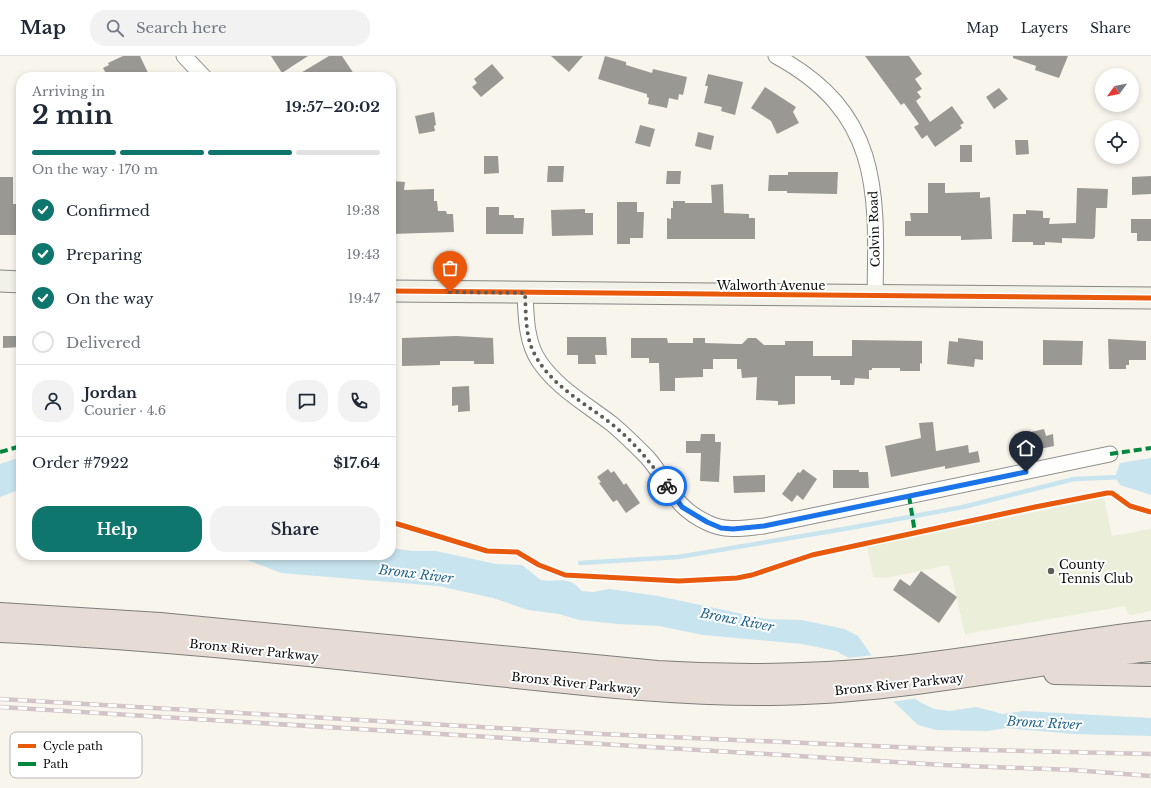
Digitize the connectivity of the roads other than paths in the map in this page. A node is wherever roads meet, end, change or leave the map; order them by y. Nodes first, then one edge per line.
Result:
1 (184, 56) edge
2 (776, 56) edge
3 (199, 72) edge
4 (0, 281) edge
5 (16, 282) edge
6 (396, 291) edge
7 (525, 293) junction
8 (876, 296) junction
9 (1151, 298) edge
10 (1110, 454) dead end
11 (0, 614) edge
12 (0, 631) edge
13 (1151, 632) edge
14 (1151, 650) edge
15 (1012, 670) junction
16 (1151, 675) edge

1 - 3 street
2 - 8 street, Colvin Road
4 - 5 street
6 - 7 street, Walworth Avenue
7 - 8 street, Walworth Avenue
7 - 10 street
8 - 9 street, Walworth Avenue
11 - 13 highway, Bronx River Parkway
12 - 15 highway, Bronx River Parkway
14 - 15 highway, Bronx River Parkway
15 - 16 highway

